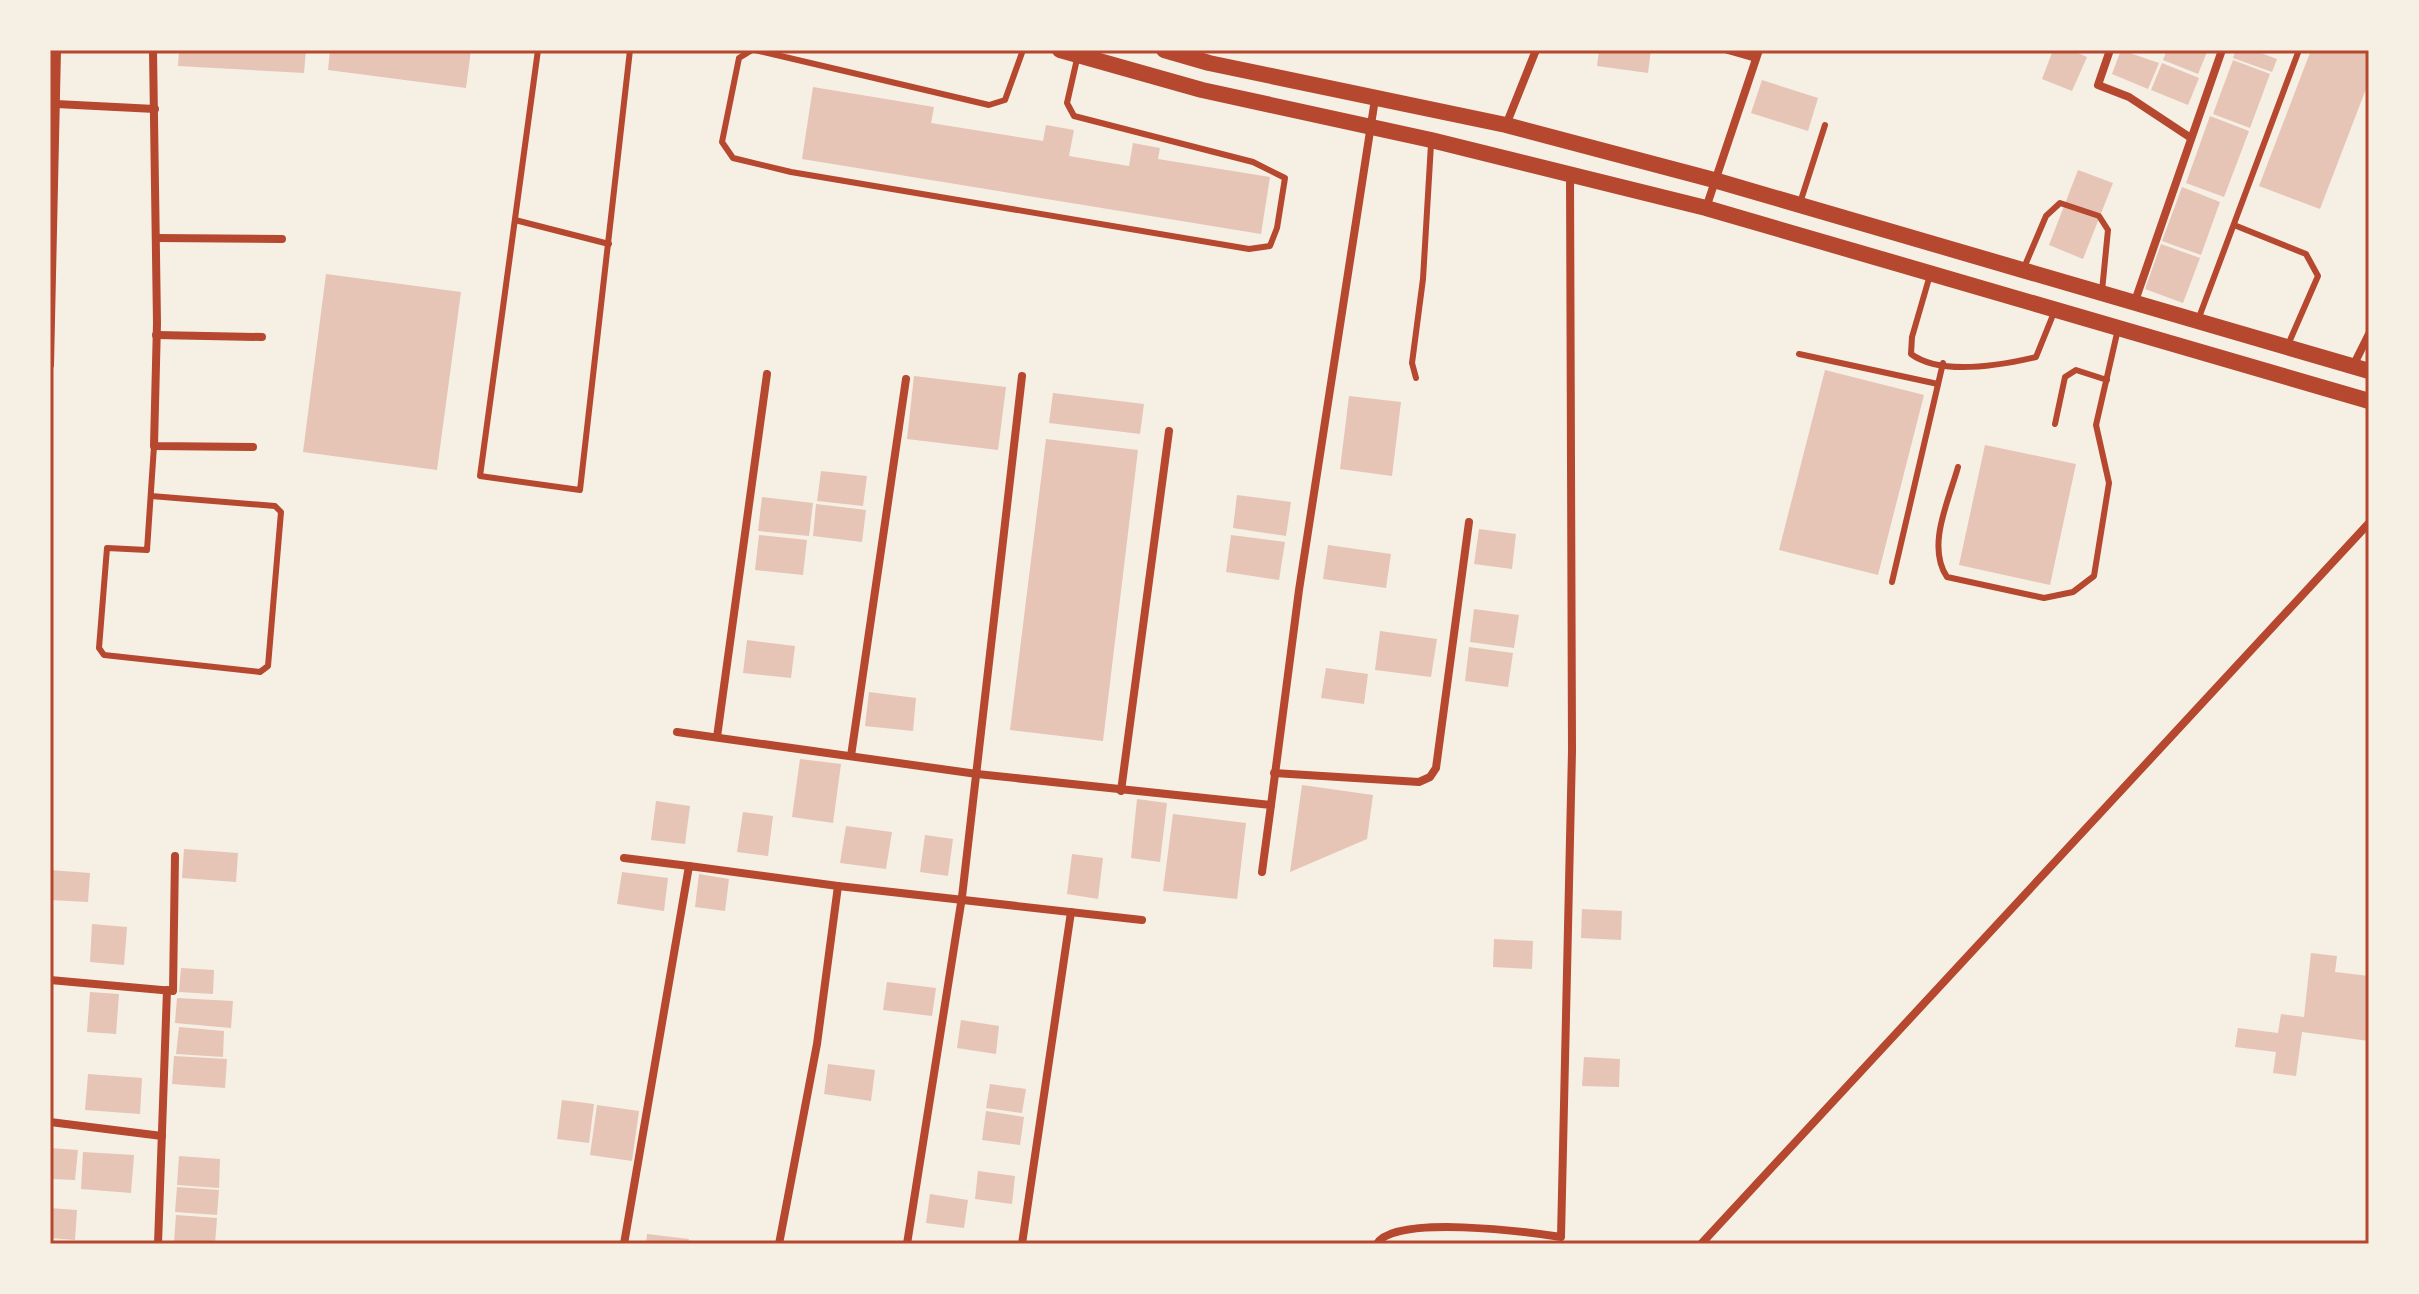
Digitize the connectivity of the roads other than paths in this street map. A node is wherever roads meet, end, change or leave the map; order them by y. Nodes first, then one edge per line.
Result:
1 (57, 50) edge
2 (153, 50) edge
3 (538, 50) edge
4 (630, 50) edge
5 (753, 50) edge
6 (1023, 50) edge
7 (1060, 50) edge
8 (1164, 50) edge
9 (1536, 50) edge
10 (1728, 50) edge
11 (2110, 50) edge
12 (2222, 50) edge
13 (2299, 50) edge
14 (1757, 54) edge
15 (1078, 55) junction
16 (1375, 99) junction
17 (56, 104) junction
18 (155, 109) junction
19 (1506, 125) junction
20 (1825, 125) dead end
21 (1369, 127) junction
22 (2191, 138) junction
23 (1431, 140) junction
24 (1570, 174) junction
25 (1714, 180) junction
26 (1799, 207) junction
27 (1706, 208) junction
28 (515, 220) junction
29 (2234, 225) junction
30 (156, 238) junction
31 (282, 239) dead end
32 (609, 244) junction
33 (2023, 270) junction
34 (1930, 274) junction
35 (2102, 292) junction
36 (2135, 301) junction
37 (2055, 310) junction
38 (2198, 320) junction
39 (2118, 329) junction
40 (2369, 334) edge
41 (156, 335) junction
42 (262, 337) dead end
43 (2287, 347) junction
44 (1799, 354) dead end
45 (1943, 363) junction
46 (50, 365) edge
47 (2361, 369) edge
48 (767, 374) dead end
49 (1022, 376) dead end
50 (1416, 378) dead end
51 (906, 379) dead end
52 (2107, 380) junction
53 (1938, 384) junction
54 (2369, 401) edge
55 (2055, 424) dead end
56 (1169, 431) dead end
57 (154, 446) junction
58 (253, 447) dead end
59 (1958, 467) dead end
60 (151, 496) junction
61 (1469, 522) dead end
62 (2369, 523) edge
63 (1892, 582) dead end
64 (677, 732) dead end
65 (717, 737) junction
66 (851, 756) junction
67 (1274, 773) junction
68 (977, 774) junction
69 (1121, 791) junction
70 (1271, 805) junction
71 (175, 856) dead end
72 (624, 858) dead end
73 (689, 866) junction
74 (1262, 872) dead end
75 (838, 886) junction
76 (962, 897) junction
77 (1071, 912) junction
78 (1142, 920) dead end
79 (50, 980) edge
80 (167, 990) junction
81 (50, 1122) edge
82 (162, 1136) junction
83 (158, 1244) edge
84 (624, 1244) edge
85 (779, 1244) edge
86 (907, 1244) edge
87 (1022, 1244) edge
88 (1377, 1244) edge
89 (1701, 1244) edge

1 - 17 street
2 - 18 street
3 - 28 lane
4 - 32 lane
5 - 6 lane
5 - 15 lane
7 - 15 main road
8 - 16 main road
9 - 19 street
10 - 14 street
11 - 22 street
12 - 22 street
13 - 29 lane
14 - 25 street
15 - 21 main road
16 - 19 main road
16 - 21 street
17 - 18 street
17 - 46 street
18 - 30 street
19 - 25 main road
20 - 26 lane
21 - 23 main road
21 - 67 street
22 - 36 street
23 - 24 main road
23 - 50 lane
24 - 27 main road
24 - 88 street
25 - 26 main road
25 - 27 street
26 - 33 main road
27 - 34 main road
28 - 32 lane
28 - 32 lane
29 - 38 lane
29 - 43 lane
30 - 31 street
30 - 41 street
33 - 35 main road
33 - 35 lane
34 - 37 main road
34 - 45 lane
35 - 36 main road
36 - 38 main road
37 - 39 main road
37 - 45 lane
38 - 43 main road
39 - 52 lane
39 - 54 main road
40 - 47 street
41 - 42 street
41 - 57 street
43 - 47 main road
44 - 53 lane
45 - 53 lane
48 - 65 street
49 - 68 street
51 - 66 street
52 - 55 lane
52 - 59 lane
53 - 63 lane
56 - 69 street
57 - 58 street
57 - 60 lane
60 - 60 lane
61 - 67 street
62 - 89 street
64 - 65 street
65 - 66 street
66 - 68 street
67 - 70 street
68 - 69 street
68 - 76 street
69 - 70 street
70 - 74 street
71 - 80 street
72 - 73 street
73 - 75 street
73 - 84 street
75 - 76 street
75 - 85 street
76 - 77 street
76 - 86 street
77 - 78 street
77 - 87 street
79 - 80 street
80 - 82 street
81 - 82 street
82 - 83 street

